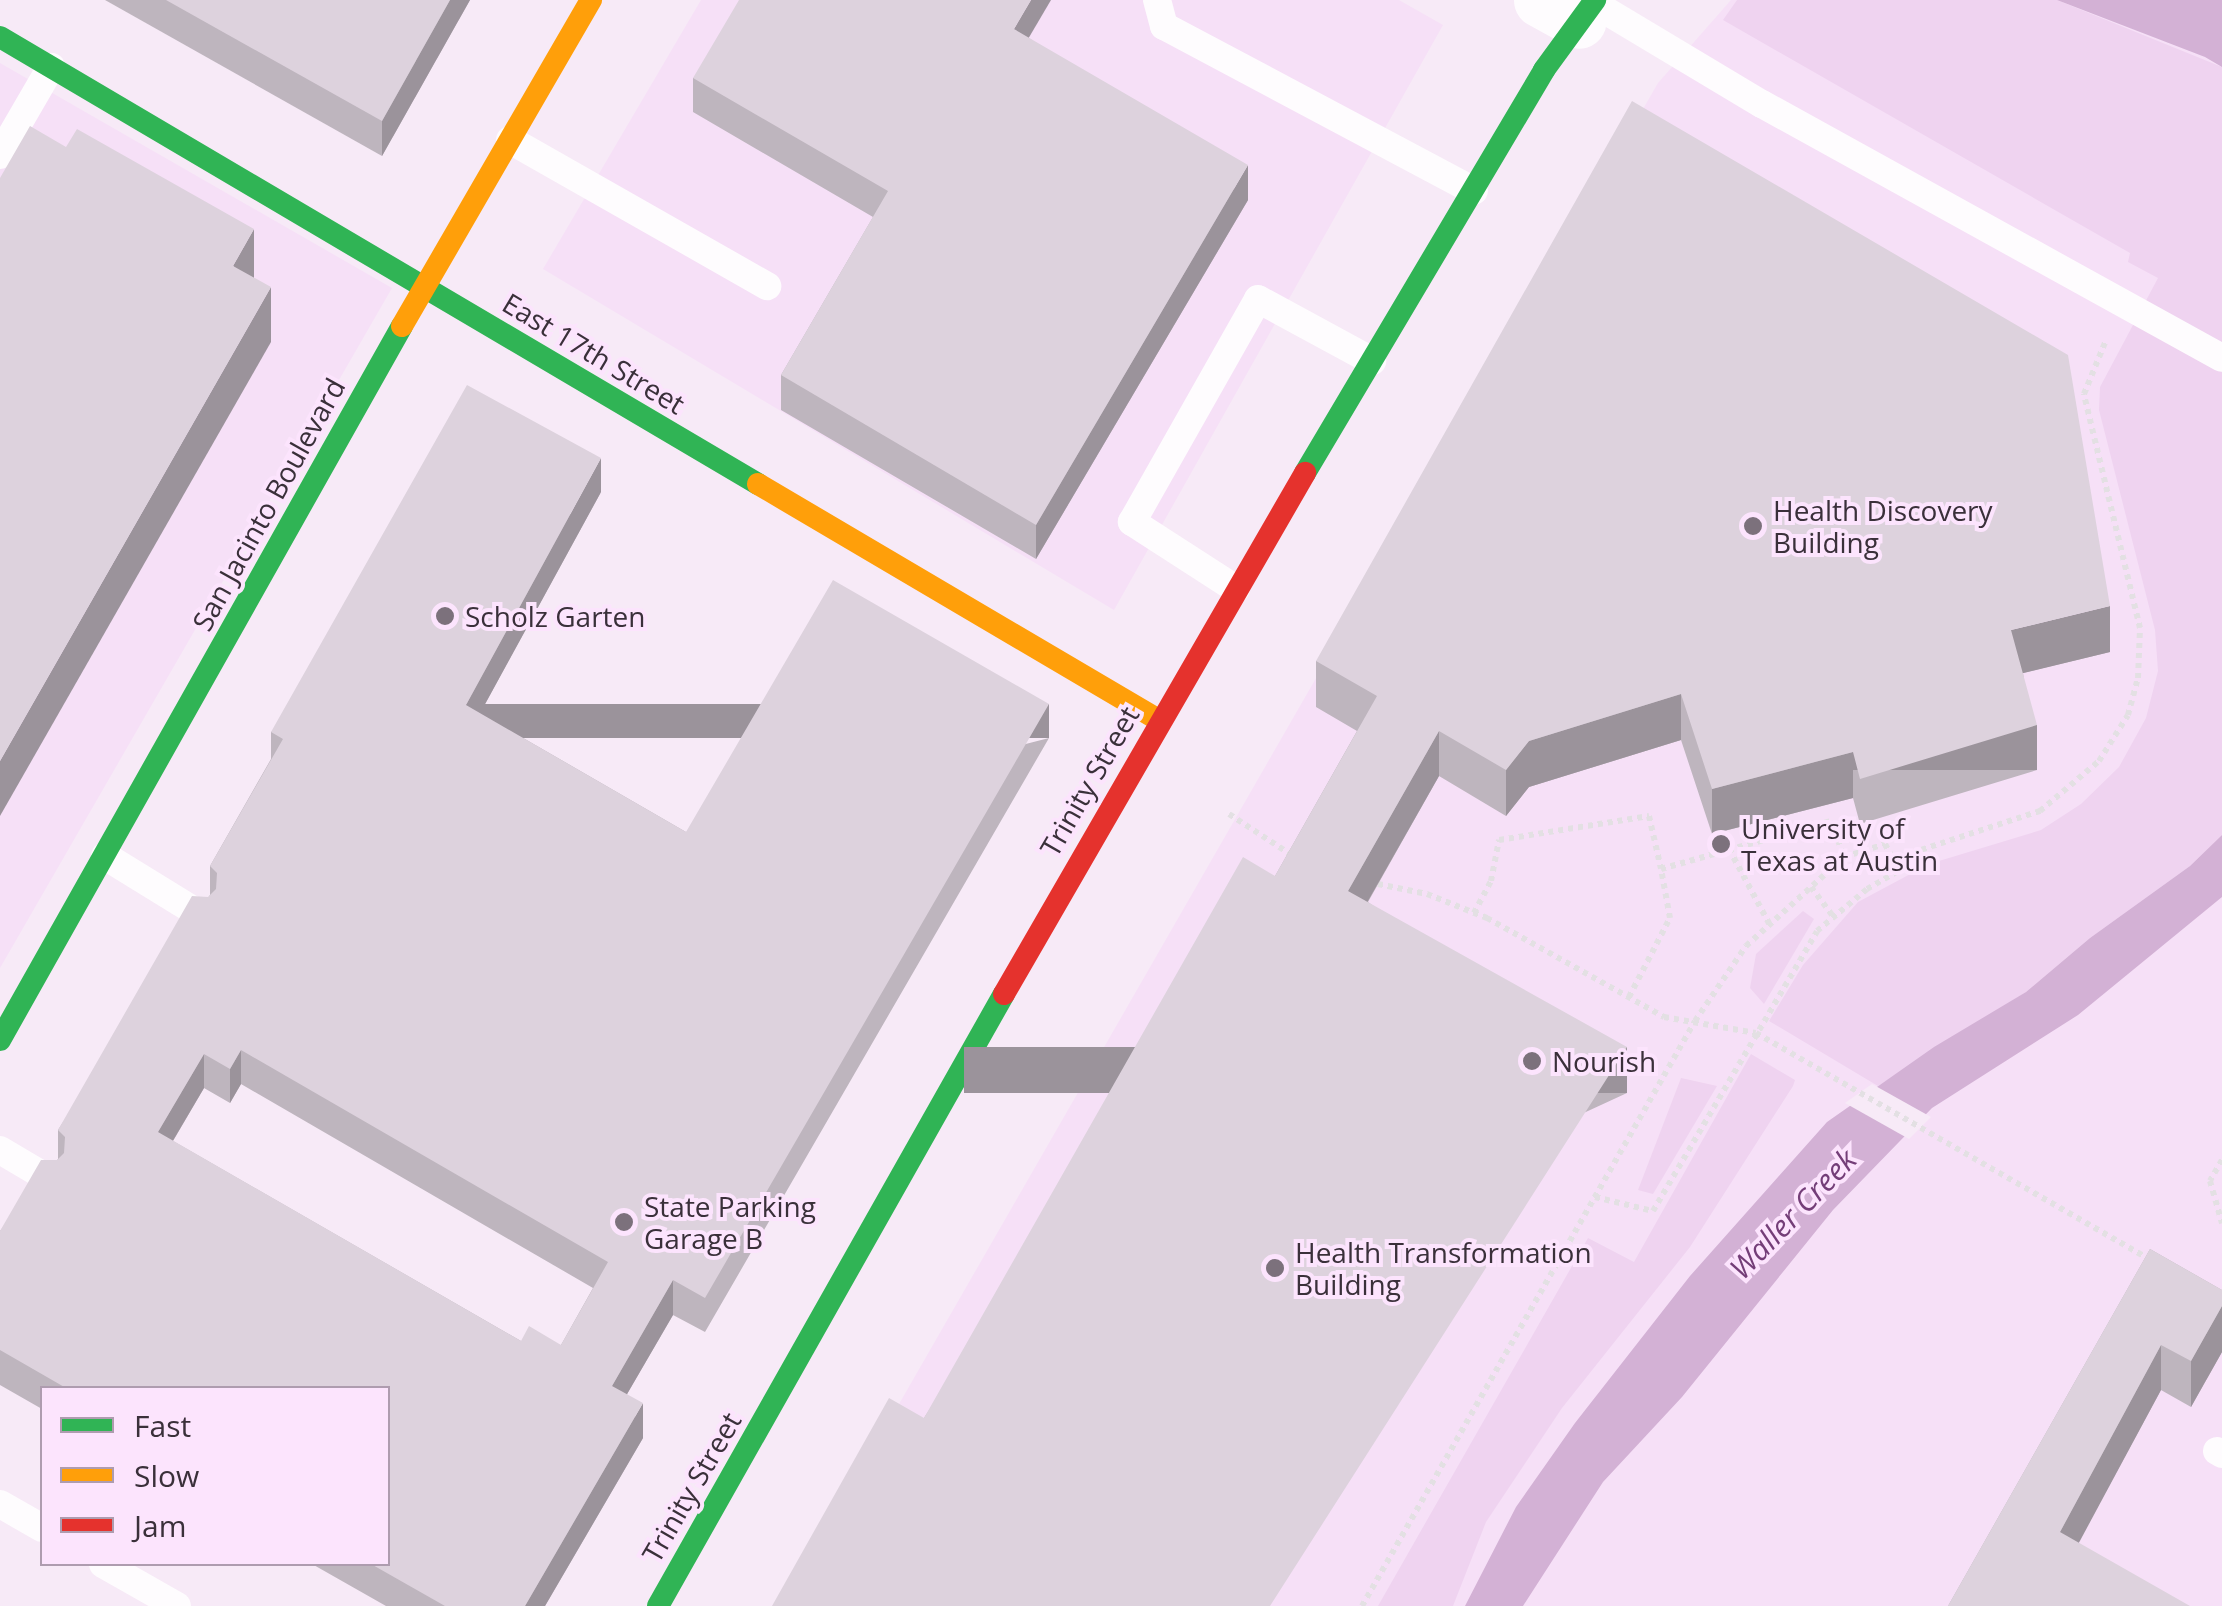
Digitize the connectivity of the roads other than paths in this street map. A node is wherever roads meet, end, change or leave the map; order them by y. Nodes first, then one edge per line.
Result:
1 (591, 0) edge
2 (1157, 0) edge
3 (1577, 6) edge
4 (0, 37) edge
5 (51, 66) junction
6 (510, 140) junction
7 (0, 154) edge
8 (1474, 191) junction
9 (425, 286) junction
10 (767, 286) dead end
11 (2222, 358) edge
12 (1372, 361) junction
13 (1236, 589) junction
14 (1158, 720) junction
15 (106, 856) junction
16 (201, 915) edge
17 (7, 1014) edge
18 (0, 1150) edge
19 (49, 1179) edge
20 (0, 1504) edge
21 (40, 1527) edge
22 (106, 1566) edge
23 (176, 1606) edge
24 (658, 1606) edge

1 - 6 main road, San Jacinto Boulevard
2 - 8 lane
3 - 8 main road, Trinity Street
3 - 11 lane
4 - 5 main road, East 17th Street
5 - 7 lane
5 - 9 main road, East 17th Street
6 - 9 main road, San Jacinto Boulevard
6 - 10 lane
8 - 12 main road, Trinity Street
9 - 14 main road, East 17th Street
9 - 15 main road, San Jacinto Boulevard
12 - 13 main road, Trinity Street
12 - 13 lane
13 - 14 main road, Trinity Street
14 - 24 main road, Trinity Street
15 - 16 lane
15 - 17 main road, San Jacinto Boulevard
18 - 19 lane
20 - 21 lane
22 - 23 lane

